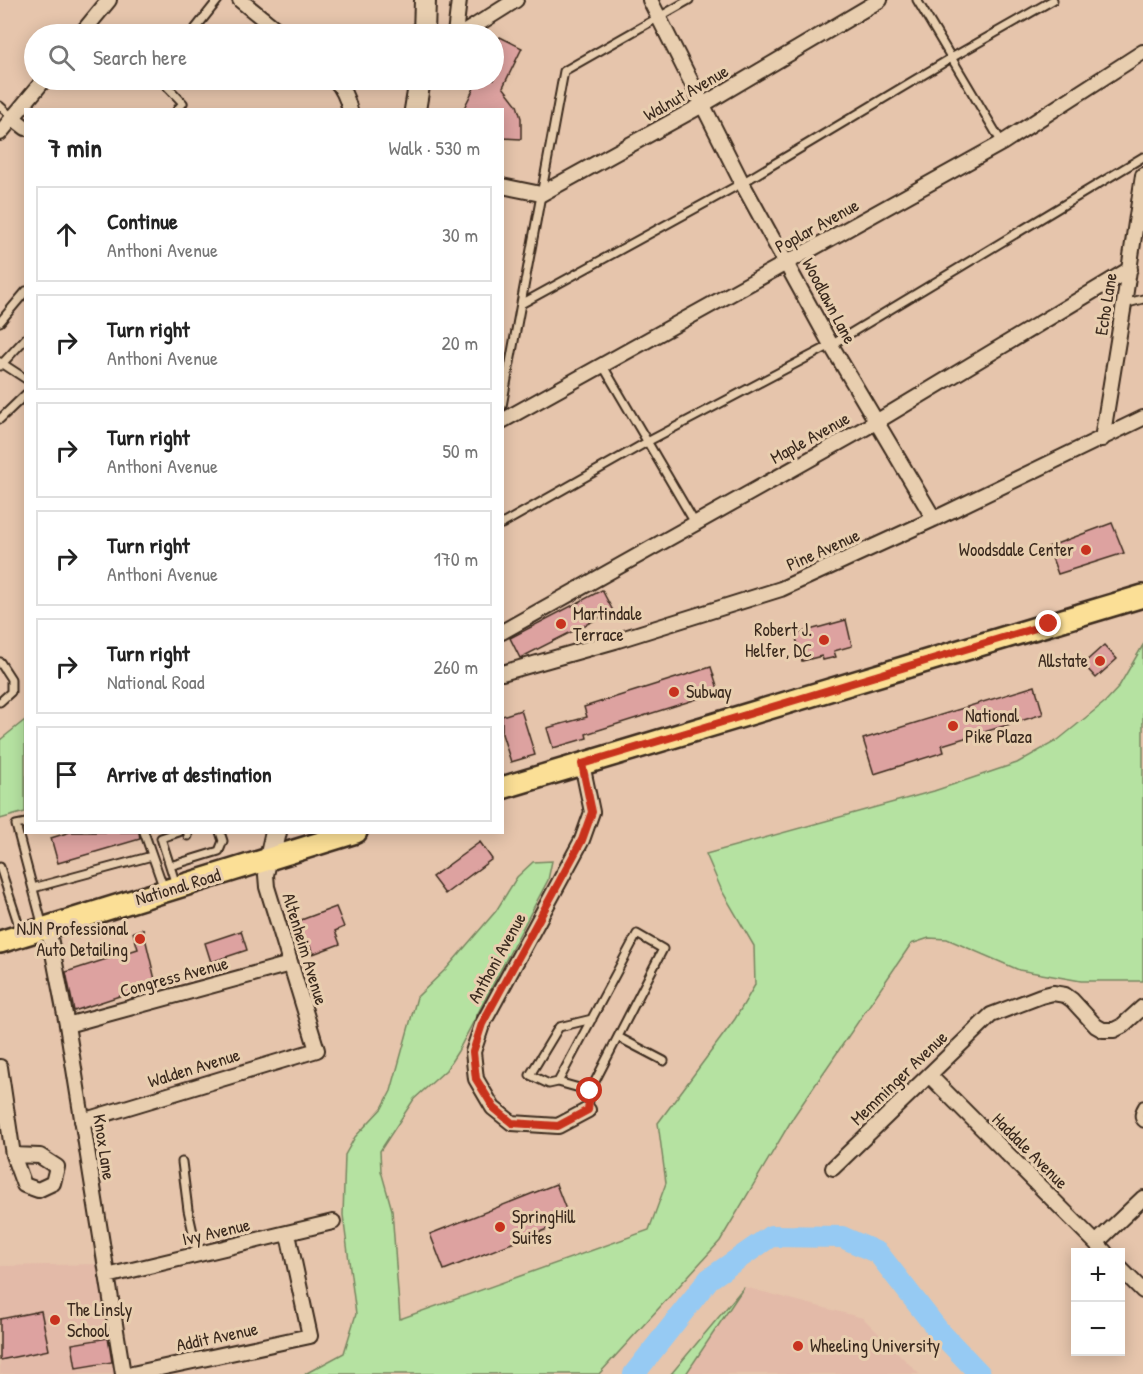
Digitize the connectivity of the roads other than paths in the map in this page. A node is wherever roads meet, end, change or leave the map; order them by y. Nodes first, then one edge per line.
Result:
1 (109, 0) edge
2 (218, 0) edge
3 (240, 0) edge
4 (425, 0) edge
5 (459, 0) edge
6 (516, 0) edge
7 (650, 0) edge
8 (689, 0) edge
9 (880, 0) edge
10 (917, 0) edge
11 (1053, 0) edge
12 (660, 16) junction
13 (89, 24) edge
14 (199, 24) edge
15 (270, 24) edge
16 (424, 24) edge
17 (456, 24) edge
18 (478, 24) edge
19 (1143, 52) edge
20 (953, 57) junction
21 (36, 90) edge
22 (171, 90) edge
23 (342, 90) edge
24 (418, 90) edge
25 (704, 104) junction
26 (0, 106) edge
27 (179, 108) edge
28 (350, 108) edge
29 (415, 108) edge
30 (13, 118) junction
31 (24, 126) edge
32 (0, 133) edge
33 (1002, 143) junction
34 (1143, 157) edge
35 (1143, 175) edge
36 (742, 183) junction
37 (504, 186) edge
38 (541, 194) junction
39 (788, 262) junction
40 (1130, 269) junction
41 (24, 293) edge
42 (1143, 299) edge
43 (523, 303) junction
44 (1124, 304) junction
45 (0, 322) edge
46 (24, 340) edge
47 (831, 345) junction
48 (1, 364) edge
49 (603, 366) junction
50 (24, 378) edge
51 (24, 396) edge
52 (504, 396) edge
53 (1143, 418) edge
54 (0, 419) edge
55 (504, 420) edge
56 (876, 422) junction
57 (1102, 439) junction
58 (647, 442) junction
59 (934, 519) junction
60 (504, 523) edge
61 (695, 523) junction
62 (1143, 596) edge
63 (504, 631) edge
64 (0, 662) edge
65 (504, 672) edge
66 (0, 702) edge
67 (582, 764) junction
68 (504, 787) edge
69 (24, 823) edge
70 (145, 834) edge
71 (173, 834) edge
72 (221, 834) edge
73 (276, 834) edge
74 (349, 834) edge
75 (152, 856) junction
76 (270, 858) junction
77 (170, 866) junction
78 (0, 867) edge
79 (33, 888) junction
80 (171, 889) junction
81 (46, 927) junction
82 (22, 935) junction
83 (0, 942) edge
84 (290, 964) junction
85 (1143, 1007) edge
86 (591, 1019) junction
87 (67, 1025) junction
88 (618, 1037) junction
89 (317, 1050) joint
90 (664, 1061) dead end
91 (0, 1067) edge
92 (929, 1075) junction
93 (558, 1082) junction
94 (590, 1091) junction
95 (1143, 1105) edge
96 (588, 1110) joint
97 (82, 1120) junction
98 (1143, 1124) edge
99 (13, 1155) dead end
100 (182, 1162) dead end
101 (833, 1168) dead end
102 (1143, 1198) edge
103 (333, 1222) dead end
104 (288, 1234) junction
105 (1100, 1248) edge
106 (198, 1255) junction
107 (1125, 1273) edge
108 (107, 1275) junction
109 (1143, 1291) edge
110 (123, 1374) edge
111 (132, 1374) edge

1 - 13 street
2 - 14 lane
3 - 15 street
4 - 16 main road
5 - 17 street
6 - 18 street
7 - 12 street, Woodlawn Lane
8 - 12 lane
9 - 25 street, Walnut Avenue
10 - 20 lane
11 - 20 lane
12 - 25 street, Woodlawn Lane
12 - 38 lane
19 - 33 street, Poplar Avenue
20 - 33 lane
20 - 36 lane
21 - 30 street
22 - 27 lane
23 - 28 street
24 - 29 main road
25 - 36 street, Woodlawn Lane
25 - 38 street, Walnut Avenue
26 - 30 lane
30 - 31 street
30 - 32 street
33 - 39 street, Poplar Avenue
34 - 47 lane
35 - 40 street, Echo Lane
36 - 39 street, Woodlawn Lane
36 - 43 lane
37 - 38 street
38 - 43 lane
39 - 47 street, Woodlawn Lane
39 - 49 street, Poplar Avenue
40 - 44 street, Echo Lane
40 - 56 street, Maple Avenue
41 - 45 lane
42 - 44 lane
43 - 52 lane
44 - 57 street, Echo Lane
46 - 48 lane
47 - 56 street, Woodlawn Lane
47 - 58 lane
48 - 50 lane
49 - 55 street, Poplar Avenue
49 - 58 lane
51 - 54 lane
53 - 57 street, Pine Avenue
56 - 59 street, Woodlawn Lane
56 - 61 street, Maple Avenue
57 - 59 street, Pine Avenue
58 - 60 lane
58 - 61 lane
59 - 65 street, Pine Avenue
61 - 63 street, Maple Avenue
62 - 67 main road
64 - 66 lane
67 - 68 main road
67 - 96 street, Anthoni Avenue
69 - 79 lane
70 - 75 lane
71 - 77 lane
72 - 77 lane
73 - 76 main road
74 - 76 main road, National Road
75 - 79 lane
75 - 80 lane
76 - 80 main road, National Road
76 - 84 street, Altenheim Avenue
77 - 80 lane
78 - 82 lane
79 - 81 lane
80 - 81 main road, National Road
81 - 82 main road, National Road
81 - 87 street, Knox Lane
82 - 83 main road, National Road
84 - 87 street, Congress Avenue
84 - 89 street, Altenheim Avenue
85 - 92 street, Memminger Avenue
86 - 88 lane
86 - 93 lane
86 - 93 lane
87 - 97 street, Knox Lane
88 - 90 lane
88 - 94 lane
89 - 97 street, Walden Avenue
91 - 99 street
92 - 101 street, Memminger Avenue
92 - 105 street, Haddale Avenue
93 - 94 lane
94 - 96 lane
95 - 98 lane
97 - 108 street, Knox Lane
100 - 106 lane
102 - 105 street
103 - 104 street, Ivy Avenue
104 - 106 street, Ivy Avenue
104 - 111 street, Addit Avenue
106 - 108 street, Ivy Avenue
107 - 109 street
108 - 110 street, Knox Lane

